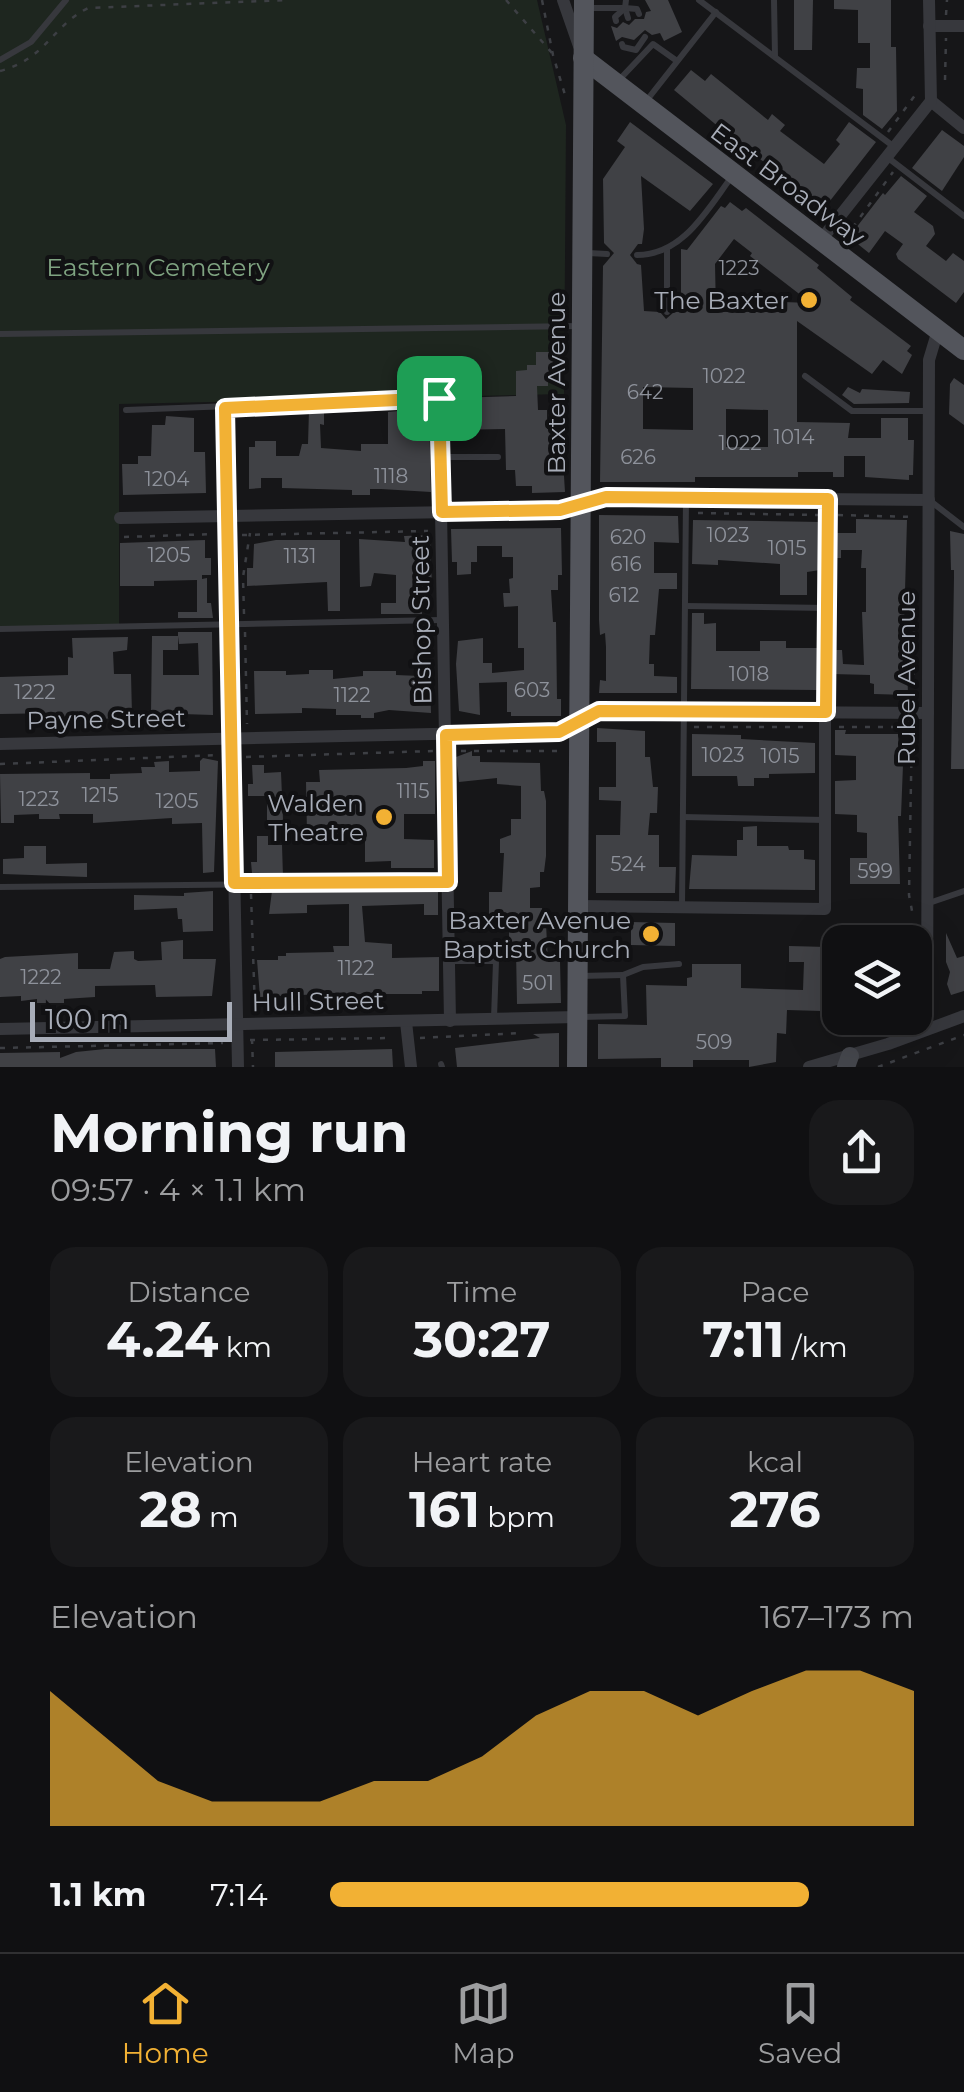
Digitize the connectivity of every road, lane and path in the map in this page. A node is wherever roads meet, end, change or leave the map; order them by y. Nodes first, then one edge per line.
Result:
1 (66, 0) edge
2 (87, 0) edge
3 (288, 0) edge
4 (506, 0) edge
5 (563, 0) edge
6 (699, 0) edge
7 (774, 0) edge
8 (930, 0) edge
9 (946, 0) edge
10 (584, 4) edge
11 (625, 4) edge
12 (88, 8) junction
13 (716, 12) junction
14 (639, 14) dead end
15 (628, 18) dead end
16 (616, 21) dead end
17 (930, 26) junction
18 (946, 26) junction
19 (964, 26) edge
20 (645, 37) dead end
21 (633, 40) dead end
22 (622, 44) dead end
23 (552, 54) dead end
24 (637, 54) junction
25 (776, 57) junction
26 (583, 58) junction
27 (0, 60) edge
28 (676, 61) junction
29 (0, 71) edge
30 (615, 84) junction
31 (918, 92) dead end
32 (944, 94) dead end
33 (931, 101) junction
34 (643, 105) junction
35 (964, 128) edge
36 (888, 148) junction
37 (734, 174) junction
38 (964, 216) edge
39 (821, 240) junction
40 (667, 249) junction
41 (582, 253) junction
42 (607, 254) dead end
43 (638, 255) dead end
44 (667, 312) dead end
45 (582, 326) junction
46 (938, 330) junction
47 (0, 334) edge
48 (964, 350) edge
49 (804, 376) dead end
50 (439, 398) joint
51 (225, 408) junction
52 (126, 410) dead end
53 (929, 411) junction
54 (440, 457) junction
55 (498, 457) dead end
56 (686, 498) junction
57 (828, 499) junction
58 (929, 500) junction
59 (580, 504) junction
60 (228, 516) junction
61 (120, 518) dead end
62 (442, 519) junction
63 (964, 527) edge
64 (124, 537) dead end
65 (228, 537) junction
66 (685, 606) junction
67 (827, 608) junction
68 (442, 620) junction
69 (228, 624) junction
70 (914, 626) dead end
71 (0, 629) edge
72 (684, 712) junction
73 (826, 712) junction
74 (912, 713) junction
75 (928, 713) junction
76 (579, 721) junction
77 (446, 735) junction
78 (232, 739) junction
79 (0, 744) edge
80 (559, 750) dead end
81 (446, 751) junction
82 (232, 757) junction
83 (0, 764) edge
84 (246, 766) dead end
85 (683, 816) junction
86 (825, 820) junction
87 (448, 882) junction
88 (234, 883) junction
89 (250, 883) junction
90 (0, 886) edge
91 (964, 891) edge
92 (928, 904) junction
93 (579, 906) junction
94 (682, 906) junction
95 (914, 919) dead end
96 (928, 925) edge
97 (449, 961) junction
98 (679, 964) dead end
99 (624, 975) junction
100 (578, 976) junction
101 (964, 1016) edge
102 (577, 1017) junction
103 (494, 1020) junction
104 (450, 1021) junction
105 (406, 1022) junction
106 (254, 1024) junction
107 (237, 1025) junction
108 (932, 1026) edge
109 (0, 1029) edge
110 (527, 1032) dead end
111 (910, 1035) edge
112 (964, 1035) edge
113 (408, 1038) junction
114 (245, 1040) junction
115 (0, 1048) edge
116 (848, 1061) edge
117 (238, 1067) edge
118 (253, 1067) edge
119 (410, 1067) edge
120 (577, 1067) edge
121 (809, 1067) edge
122 (878, 1067) edge

1 - 27 lane
2 - 12 path
3 - 12 path
4 - 23 path
5 - 26 street
6 - 13 lane
7 - 25 lane
8 - 17 street
9 - 18 path
10 - 11 lane
10 - 26 main road, Baxter Avenue
11 - 14 lane
11 - 15 lane
11 - 16 lane
12 - 29 path
13 - 25 lane
13 - 28 lane
17 - 18 street
17 - 33 street
18 - 19 street
18 - 32 path
20 - 24 lane
21 - 24 lane
22 - 24 lane
24 - 28 lane
24 - 30 lane
25 - 36 lane
26 - 30 main road, East Broadway
26 - 41 main road, Baxter Avenue
28 - 34 lane
30 - 34 main road, East Broadway
31 - 36 path
33 - 35 street
33 - 36 street
34 - 37 main road, East Broadway
36 - 38 lane
36 - 39 street
37 - 39 main road, East Broadway
37 - 40 lane
39 - 46 main road, East Broadway
40 - 43 lane
40 - 44 lane
41 - 42 lane
41 - 45 main road, Baxter Avenue
45 - 47 lane
45 - 59 main road, Baxter Avenue
46 - 48 main road, East Broadway
46 - 53 street, Rubel Avenue
49 - 53 lane
50 - 51 lane
50 - 54 street, Bishop Street
51 - 52 lane
51 - 60 street
53 - 58 street, Rubel Avenue
54 - 55 lane
54 - 62 street, Bishop Street
56 - 57 street
56 - 59 street
56 - 66 lane
57 - 58 street
57 - 67 lane
58 - 63 lane
58 - 75 street, Rubel Avenue
59 - 62 street
59 - 76 main road, Baxter Avenue
60 - 61 street
60 - 62 street
60 - 65 street
62 - 65 path
62 - 68 street, Bishop Street
64 - 65 path
65 - 69 street
66 - 67 lane
66 - 72 lane
67 - 73 lane
68 - 69 lane
68 - 77 street, Bishop Street
69 - 71 lane
69 - 78 street
70 - 74 path
72 - 73 street, Payne Street
72 - 76 street, Payne Street
72 - 85 lane
73 - 74 street, Payne Street
73 - 86 street
74 - 75 street, Payne Street
74 - 95 path
75 - 92 street, Rubel Avenue
76 - 77 street, Payne Street
76 - 93 main road, Baxter Avenue
77 - 78 street, Payne Street
77 - 81 street, Bishop Street
78 - 79 street, Payne Street
78 - 82 street
80 - 81 path
81 - 84 path
81 - 87 street, Bishop Street
82 - 83 path
82 - 88 street
85 - 86 lane
85 - 94 lane
86 - 94 street
87 - 89 lane
87 - 97 street, Bishop Street
88 - 89 lane
88 - 90 lane
88 - 107 street
89 - 106 path
91 - 92 lane
92 - 96 street, Rubel Avenue
93 - 94 street
93 - 100 main road, Baxter Avenue
97 - 103 lane
97 - 104 street, Bishop Street
98 - 99 lane
99 - 100 lane
99 - 102 lane
100 - 102 main road, Baxter Avenue
101 - 108 street
102 - 103 street, Hull Street
102 - 120 main road, Baxter Avenue
103 - 104 street, Hull Street
104 - 105 street, Hull Street
105 - 106 street, Hull Street
105 - 113 street
106 - 107 street, Hull Street
106 - 114 path
107 - 109 street, Hull Street
107 - 114 street
110 - 113 path
111 - 116 street
112 - 122 path
113 - 114 path
113 - 119 street
114 - 115 path
114 - 117 street
114 - 118 path
116 - 121 street

